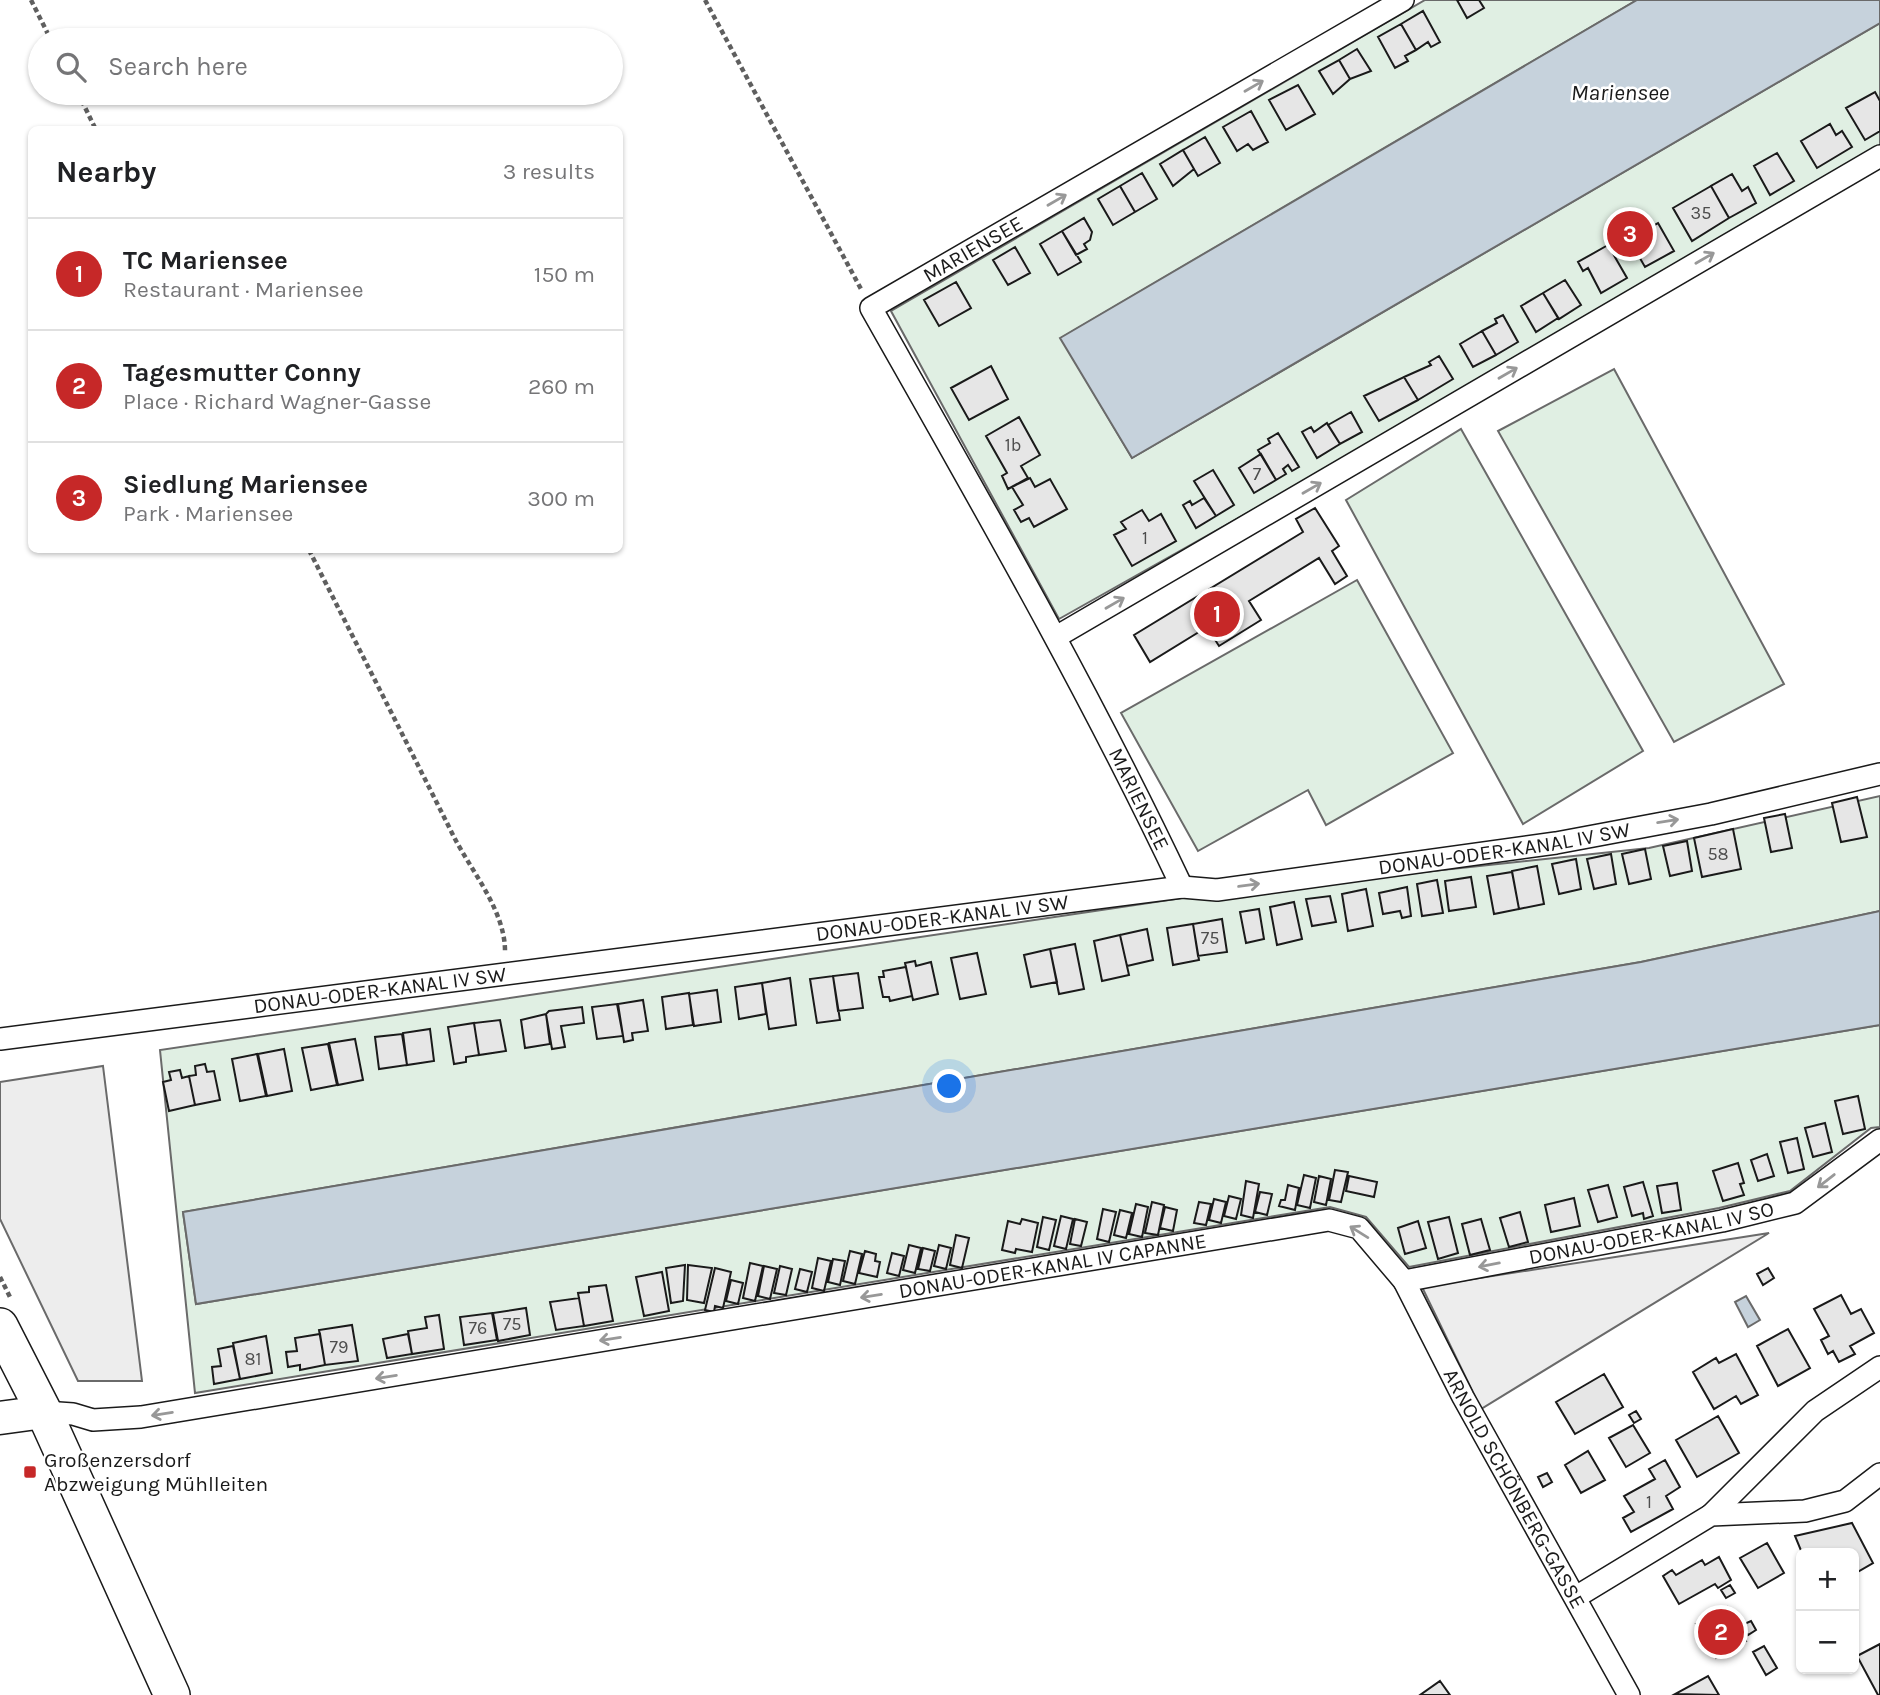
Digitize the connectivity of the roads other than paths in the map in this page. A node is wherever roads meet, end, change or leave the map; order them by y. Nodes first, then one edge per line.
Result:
1 (1403, 0) edge
2 (1880, 156) edge
3 (1056, 637) junction
4 (1880, 774) edge
5 (1182, 887) junction
6 (0, 1039) edge
7 (1880, 1140) edge
8 (1404, 1282) junction
9 (0, 1326) edge
10 (1880, 1367) edge
11 (44, 1412) junction
12 (0, 1418) edge
13 (1880, 1475) edge
14 (1711, 1515) junction
15 (1576, 1597) junction
16 (172, 1695) edge
17 (1629, 1695) edge

3 -> 1 street, MARIENSEE
3 -> 2 street
3 - 5 street, MARIENSEE
5 -> 4 street, DONAU-ODER-KANAL IV SW
5 - 6 street, DONAU-ODER-KANAL IV SW
7 -> 8 street, DONAU-ODER-KANAL IV SO
8 -> 11 street, DONAU-ODER-KANAL IV CAPANNE
8 - 15 street, ARNOLD SCHÖNBERG-GASSE
9 - 11 main road
10 - 14 street
11 - 12 street
11 - 16 main road
13 - 14 street
14 - 15 street
15 - 17 street, ARNOLD SCHÖNBERG-GASSE

